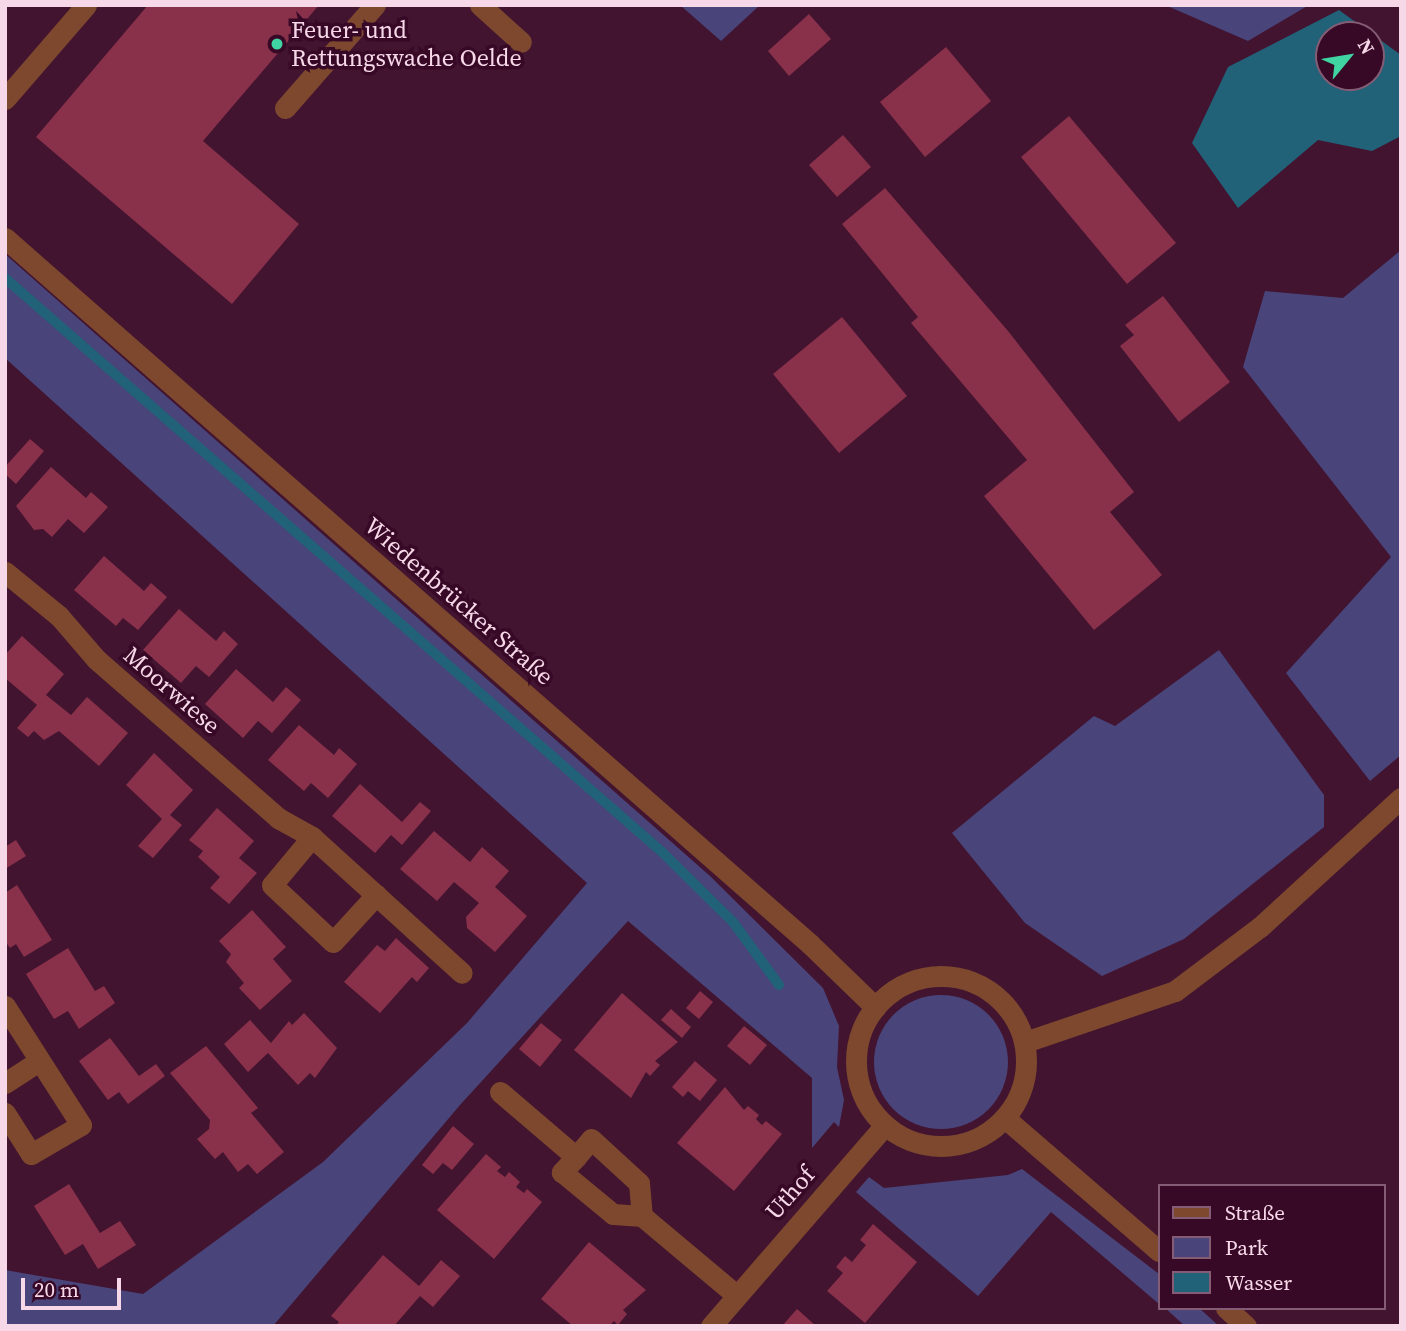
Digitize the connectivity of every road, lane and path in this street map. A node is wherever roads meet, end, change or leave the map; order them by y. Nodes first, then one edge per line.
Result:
1 (86, 5) edge
2 (375, 5) edge
3 (480, 5) edge
4 (521, 42) dead end
5 (5, 99) edge
6 (285, 108) dead end
7 (5, 238) edge
8 (5, 572) edge
9 (1401, 798) edge
10 (312, 837) junction
11 (376, 895) junction
12 (462, 973) dead end
13 (5, 1006) edge
14 (874, 1007) junction
15 (1025, 1042) junction
16 (39, 1061) junction
17 (5, 1083) edge
18 (500, 1092) dead end
19 (5, 1113) edge
20 (1006, 1119) junction
21 (884, 1126) junction
22 (576, 1157) junction
23 (642, 1216) junction
24 (1158, 1250) edge
25 (736, 1295) junction
26 (1228, 1310) edge
27 (711, 1326) edge
28 (1246, 1326) edge

1 - 5 street
2 - 6 street
3 - 4 street
7 - 14 street, Wiedenbrücker Straße
8 - 10 street, Moorwiese
9 - 15 street
10 - 11 street, Moorwiese
10 - 11 street
11 - 12 street, Moorwiese
13 - 16 street
14 - 15 street
14 - 21 street
15 - 20 street
16 - 17 street
16 - 19 street
18 - 22 street
20 - 21 street
20 - 24 street
21 - 25 street, Uthof
22 - 23 street
22 - 23 street
23 - 25 street
25 - 27 street, Uthof
26 - 28 street

